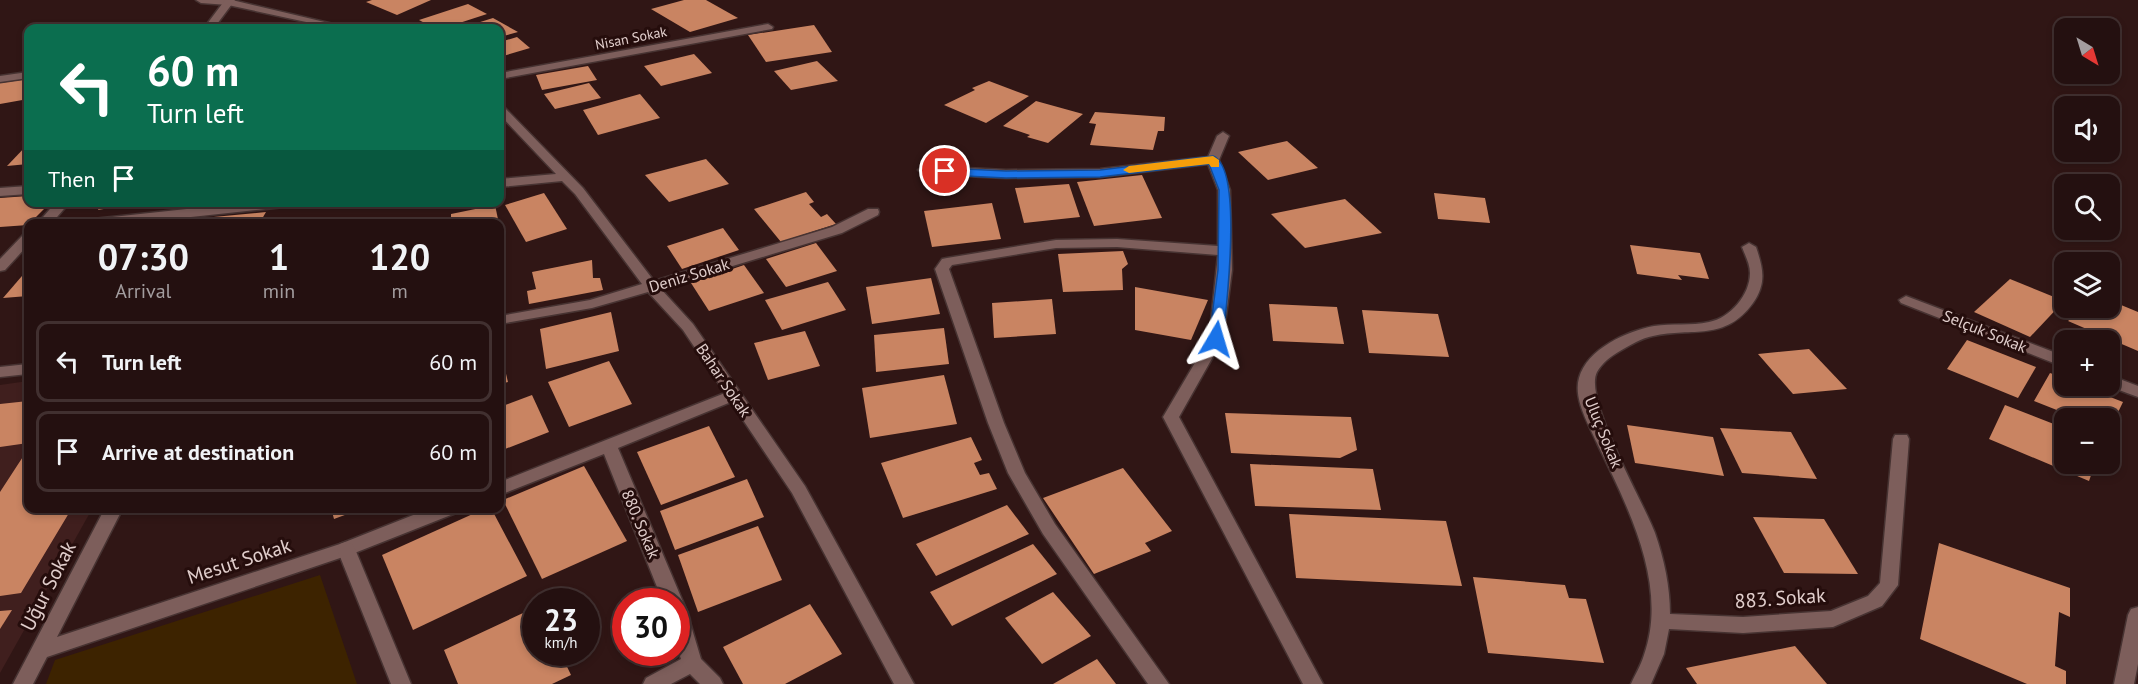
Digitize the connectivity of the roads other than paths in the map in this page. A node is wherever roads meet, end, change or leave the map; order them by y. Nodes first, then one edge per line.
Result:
1 (201, 0) edge
2 (229, 1) edge
3 (213, 24) edge
4 (328, 24) edge
5 (768, 27) dead end
6 (504, 75) edge
7 (24, 76) edge
8 (0, 79) edge
9 (504, 113) edge
10 (1222, 136) dead end
11 (1213, 160) junction
12 (924, 170) dead end
13 (566, 177) junction
14 (504, 183) edge
15 (24, 190) edge
16 (0, 192) edge
17 (59, 207) edge
18 (246, 207) edge
19 (873, 212) dead end
20 (48, 219) edge
21 (132, 219) edge
22 (24, 242) edge
23 (1749, 247) dead end
24 (1224, 251) junction
25 (0, 267) edge
26 (651, 287) junction
27 (1906, 300) dead end
28 (504, 319) edge
29 (2054, 358) edge
30 (24, 369) edge
31 (0, 372) edge
32 (2120, 385) edge
33 (2138, 392) edge
34 (734, 395) junction
35 (1901, 440) dead end
36 (609, 446) junction
37 (504, 487) edge
38 (111, 513) edge
39 (437, 513) edge
40 (346, 549) junction
41 (667, 588) edge
42 (2138, 615) edge
43 (1662, 621) junction
44 (40, 651) junction
45 (690, 656) edge
46 (692, 663) junction
47 (23, 684) edge
48 (402, 684) edge
49 (653, 684) edge
50 (713, 684) edge
51 (904, 684) edge
52 (1159, 684) edge
53 (1313, 684) edge
54 (1641, 684) edge
55 (2124, 684) edge

1 - 2 street
2 - 3 street
2 - 4 street
5 - 6 street, Nisan Sokak
7 - 8 street
9 - 13 street, Bahar Sokak
10 - 11 street
11 - 12 street
11 - 24 street
13 - 14 street
13 - 26 street, Bahar Sokak
15 - 16 street
17 - 20 street
18 - 21 street
19 - 26 street, Deniz Sokak
22 - 25 street
23 - 43 street, Uluç Sokak
24 - 52 street
24 - 53 street
26 - 28 street, Deniz Sokak
26 - 34 street, Bahar Sokak
27 - 29 street, Selçuk Sokak
30 - 31 street
32 - 33 street
34 - 36 street
34 - 51 street, Bahar Sokak
35 - 43 street, 883. Sokak
36 - 37 street
36 - 41 street, 880. Sokak
38 - 44 street, Uğur Sokak
39 - 40 street, Mesut Sokak
40 - 44 street, Mesut Sokak
40 - 48 street
42 - 55 street
43 - 54 street, Uluç Sokak
44 - 47 street, Uğur Sokak
45 - 46 street
46 - 49 street
46 - 50 street

